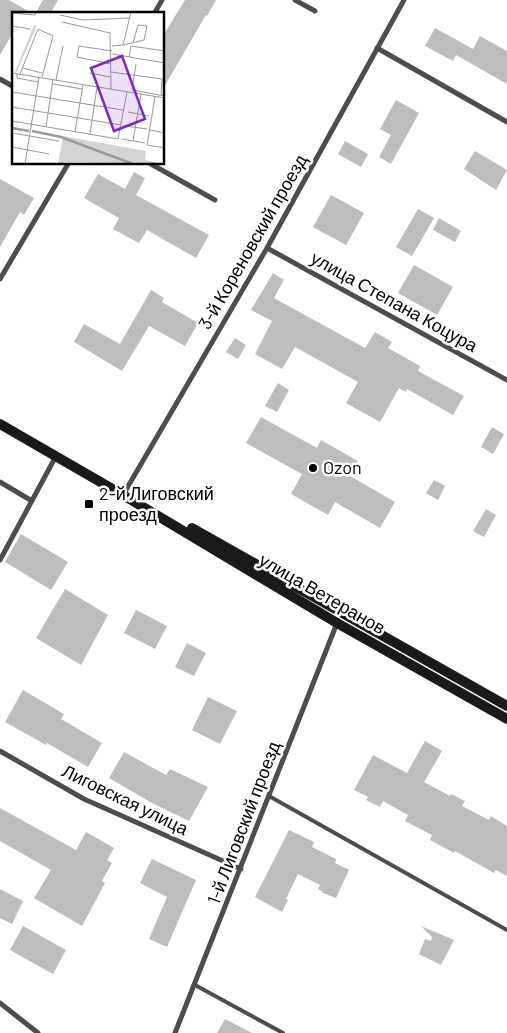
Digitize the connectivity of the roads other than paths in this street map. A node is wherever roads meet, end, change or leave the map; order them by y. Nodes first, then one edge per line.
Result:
1 (162, 0) edge
2 (295, 0) edge
3 (404, 0) edge
4 (315, 11) dead end
5 (155, 12) edge
6 (377, 48) junction
7 (0, 79) edge
8 (12, 86) edge
9 (507, 122) edge
10 (67, 165) edge
11 (153, 165) edge
12 (215, 200) dead end
13 (267, 248) junction
14 (0, 278) edge
15 (507, 380) edge
16 (0, 424) edge
17 (56, 456) junction
18 (0, 482) edge
19 (124, 495) junction
20 (32, 501) junction
21 (0, 560) edge
22 (337, 623) junction
23 (507, 706) edge
24 (507, 718) edge
25 (0, 751) edge
26 (269, 796) junction
27 (241, 869) junction
28 (507, 930) edge
29 (195, 985) junction
30 (0, 1003) edge
31 (38, 1033) edge
32 (175, 1033) edge
33 (283, 1033) edge

1 - 5 street
2 - 4 street
3 - 6 street, 3-й Кореновский проезд
6 - 9 street
6 - 13 street, 3-й Кореновский проезд
7 - 8 street
10 - 14 street
11 - 12 street
13 - 15 street, улица Степана Коцура
13 - 19 street, 3-й Кореновский проезд
16 - 17 street, улица Ветеранов
17 - 19 street, улица Ветеранов
17 - 20 street
18 - 20 street
19 - 22 street, улица Ветеранов
19 - 23 street, улица Ветеранов
20 - 21 street
22 - 24 street, улица Ветеранов
22 - 26 street, 1-й Лиговский проезд
25 - 27 street, Лиговская улица
26 - 27 street, 1-й Лиговский проезд
26 - 28 lane
27 - 29 street, 1-й Лиговский проезд
29 - 32 street, 1-й Лиговский проезд
29 - 33 lane
30 - 31 street

